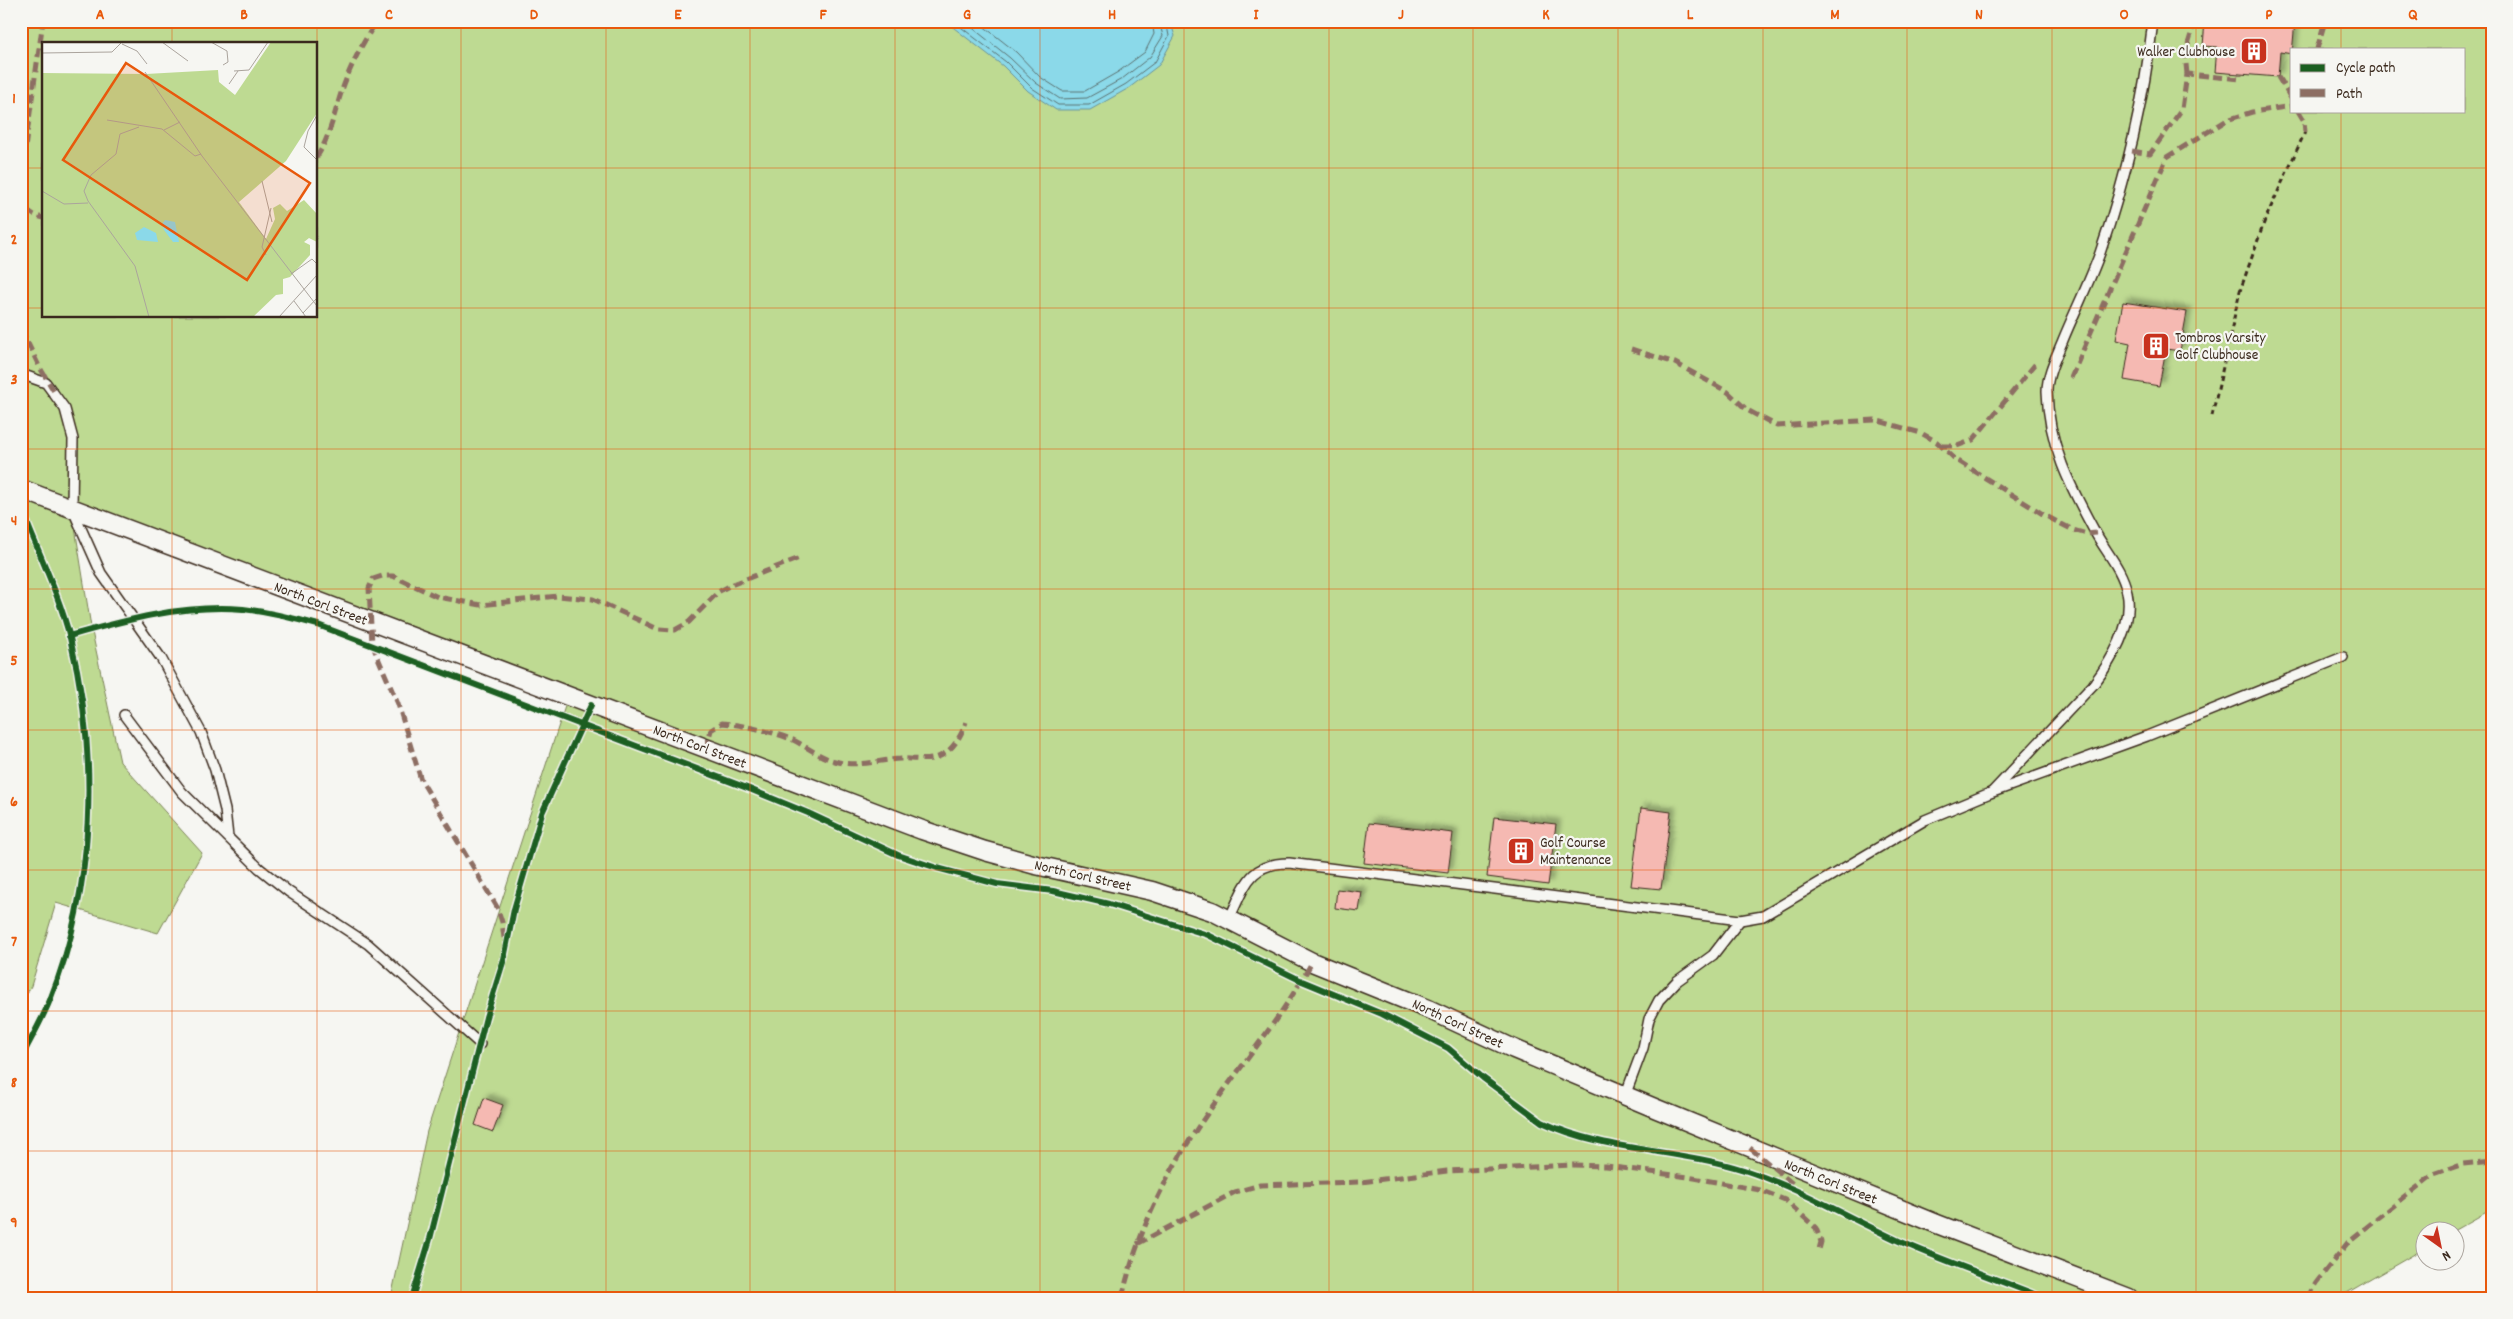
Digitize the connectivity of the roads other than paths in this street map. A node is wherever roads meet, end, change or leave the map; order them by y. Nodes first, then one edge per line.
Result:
1 (2153, 21) edge
2 (21, 374) edge
3 (21, 489) edge
4 (72, 508) junction
5 (2343, 657) dead end
6 (124, 715) dead end
7 (1990, 793) junction
8 (228, 837) junction
9 (1229, 919) junction
10 (1740, 920) junction
11 (480, 1044) dead end
12 (1625, 1096) junction
13 (2130, 1298) edge

1 - 7 lane
2 - 4 lane
3 - 4 street, North Corl Street
4 - 8 lane
4 - 9 street, North Corl Street
5 - 7 lane
6 - 8 lane
7 - 10 lane
8 - 11 lane
9 - 10 lane
9 - 12 street, North Corl Street
10 - 12 lane
12 - 13 street, North Corl Street

